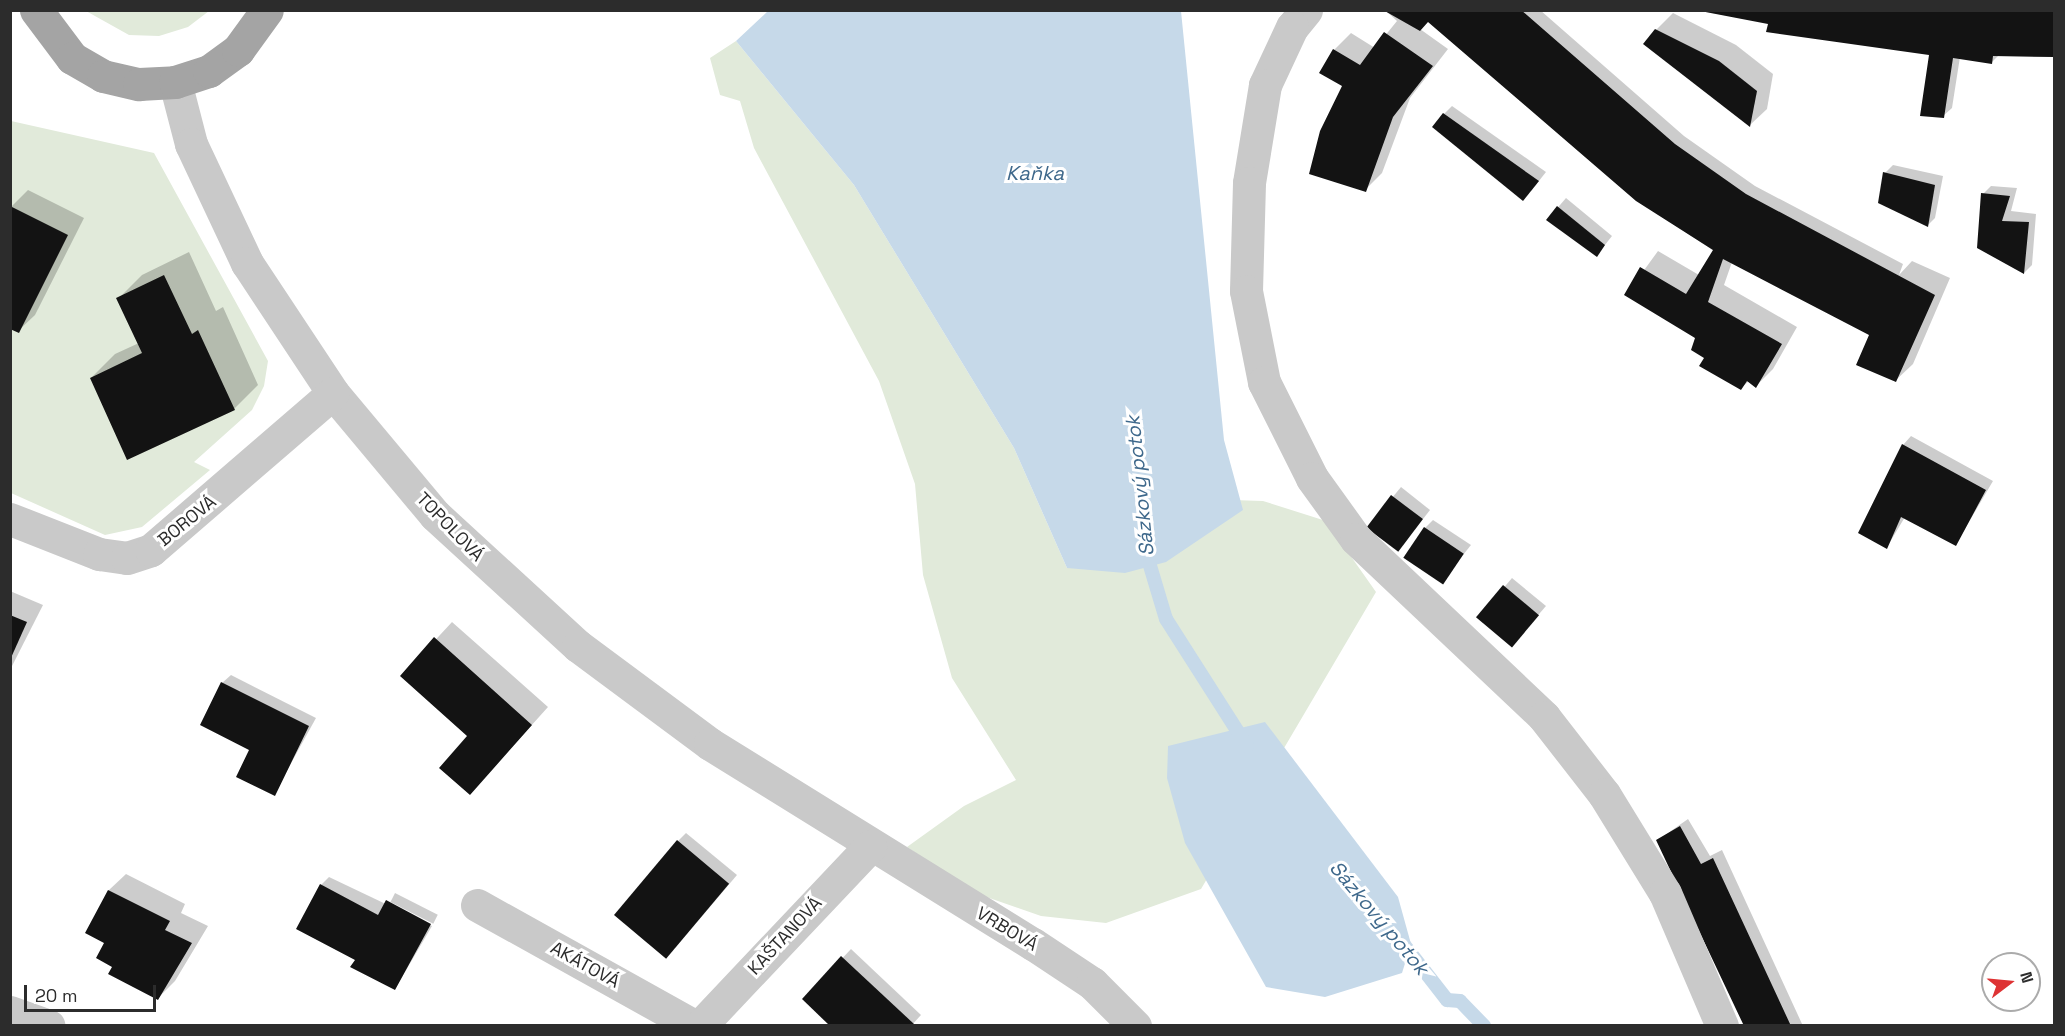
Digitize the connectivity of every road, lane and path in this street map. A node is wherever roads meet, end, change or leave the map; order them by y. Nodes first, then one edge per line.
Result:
1 (267, 10) edge
2 (1306, 10) edge
3 (10, 20) edge
4 (41, 21) edge
5 (175, 82) junction
6 (333, 393) junction
7 (10, 519) edge
8 (870, 846) junction
9 (477, 905) dead end
10 (10, 1012) edge
11 (49, 1026) edge
12 (694, 1026) edge
13 (700, 1026) edge
14 (1135, 1026) edge
15 (1722, 1026) edge

1 - 5 main road
2 - 15 street
3 - 4 main road
4 - 5 main road
5 - 6 street, TOPOLOVÁ
6 - 7 street, BOROVÁ
6 - 8 street, TOPOLOVÁ
8 - 13 street, KAŠTANOVÁ
8 - 14 street, VRBOVÁ
9 - 12 street, AKÁTOVÁ
10 - 11 street

